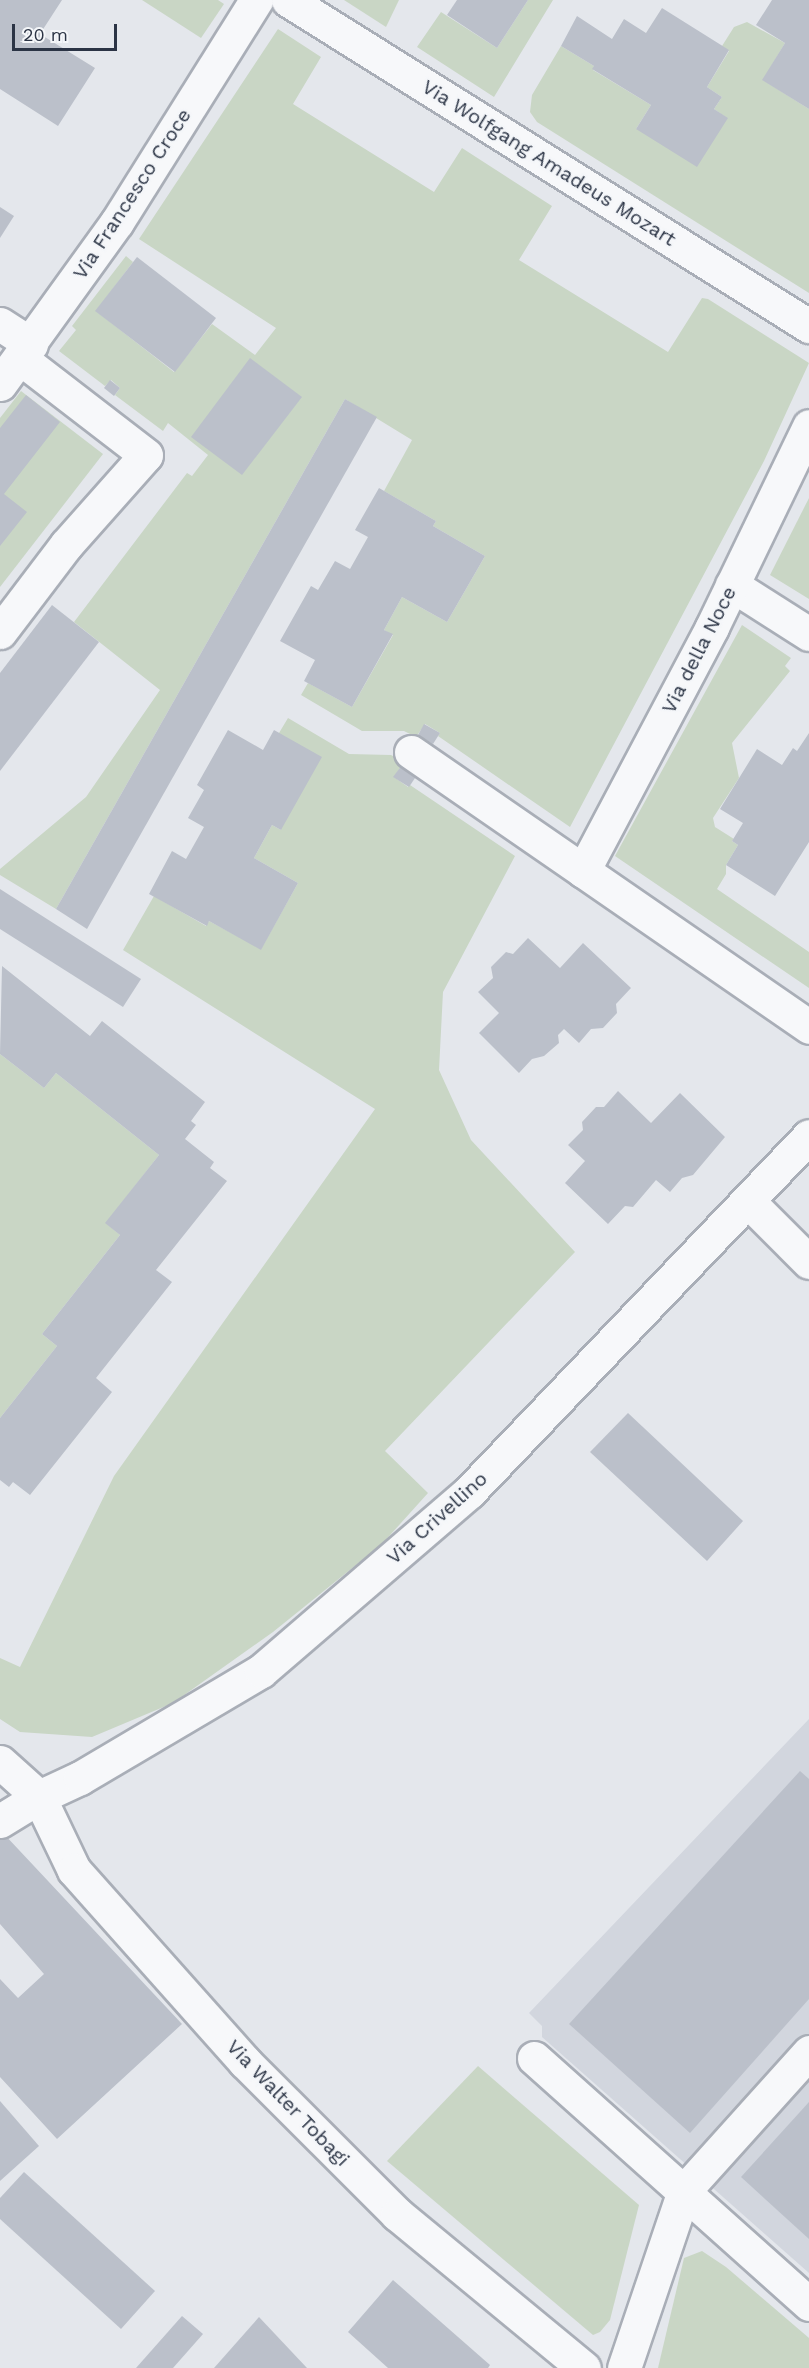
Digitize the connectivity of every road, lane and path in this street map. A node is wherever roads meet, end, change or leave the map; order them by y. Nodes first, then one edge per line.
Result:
1 (256, 0) edge
2 (288, 0) edge
3 (0, 324) edge
4 (809, 326) edge
5 (25, 351) junction
6 (0, 384) edge
7 (809, 426) edge
8 (732, 585) junction
9 (0, 632) edge
10 (809, 634) edge
11 (411, 752) dead end
12 (583, 871) junction
13 (809, 1027) edge
14 (809, 1136) edge
15 (748, 1201) junction
16 (809, 1262) edge
17 (0, 1762) edge
18 (39, 1797) junction
19 (0, 1821) edge
20 (809, 2052) edge
21 (534, 2058) dead end
22 (684, 2191) junction
23 (809, 2304) edge
24 (584, 2368) edge
25 (624, 2368) edge

1 - 5 street, Via Francesco Croce
2 - 4 street, Via Wolfgang Amadeus Mozart
3 - 5 street
5 - 6 street, Via Francesco Croce
5 - 9 street
7 - 8 street, Via della Noce
8 - 10 street
8 - 12 street, Via della Noce
11 - 12 street
12 - 13 street
14 - 15 street, Via Crivellino
15 - 16 street
15 - 18 street, Via Crivellino
17 - 18 street
18 - 19 street, Via Crivellino
18 - 24 street, Via Walter Tobagi
20 - 22 street
21 - 22 street
22 - 23 street
22 - 25 street

